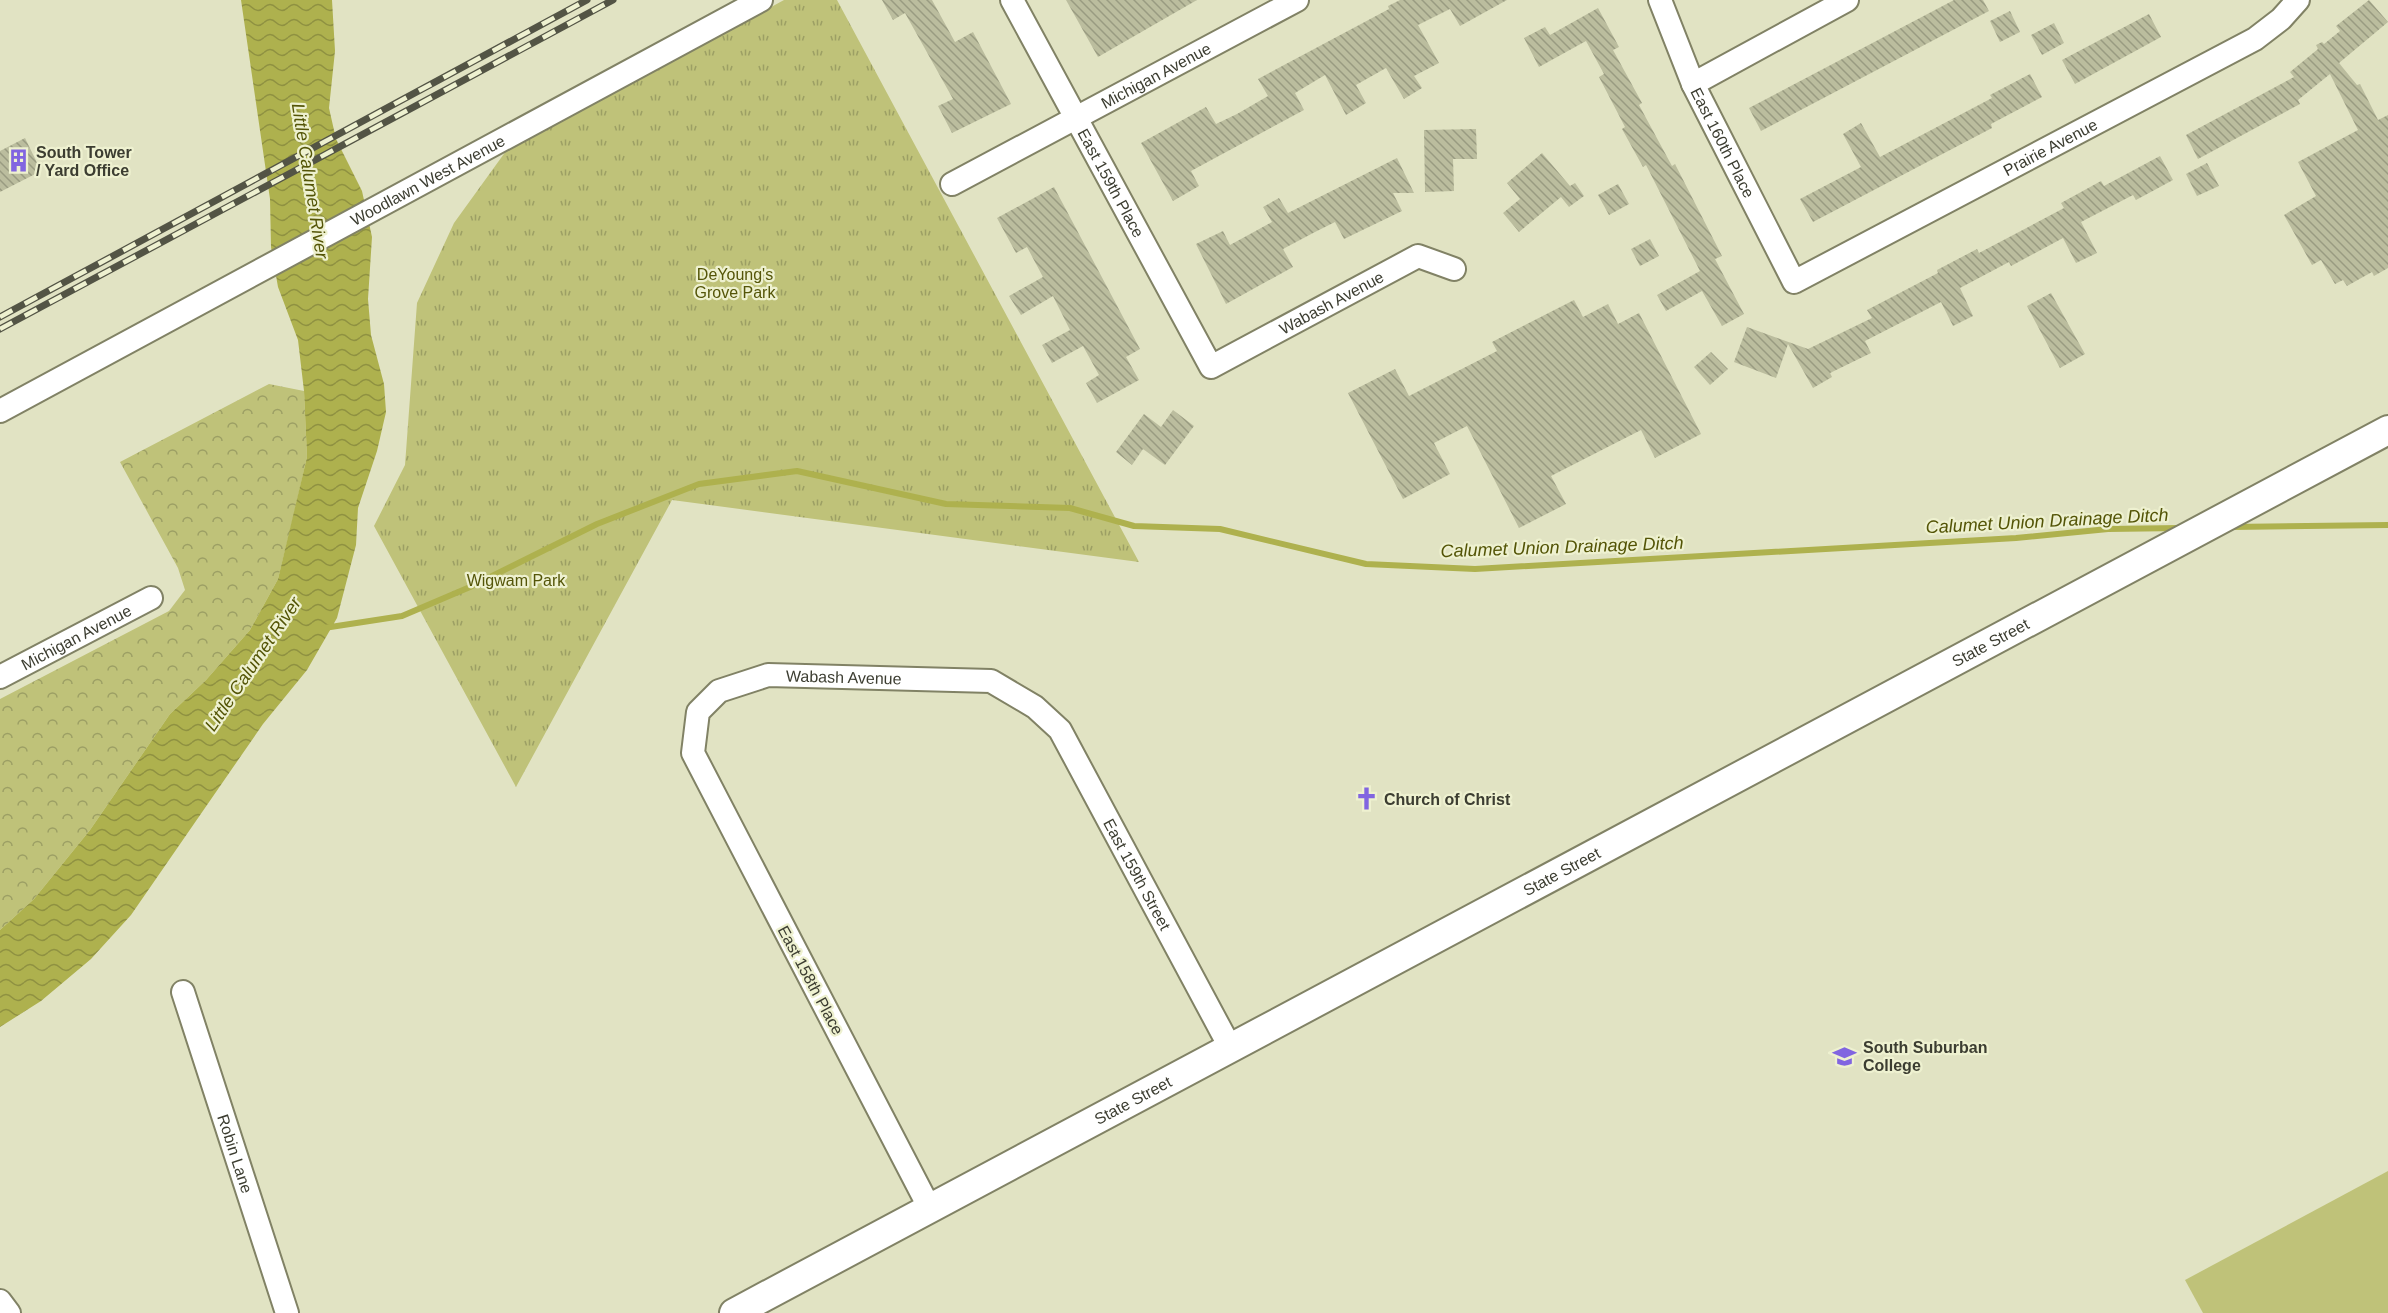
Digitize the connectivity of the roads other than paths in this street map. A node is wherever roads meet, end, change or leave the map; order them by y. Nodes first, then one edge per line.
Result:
1 (761, 0) edge
2 (1012, 0) edge
3 (1297, 0) edge
4 (1660, 0) edge
5 (1846, 0) edge
6 (2298, 0) edge
7 (1693, 84) junction
8 (1077, 117) junction
9 (952, 184) dead end
10 (1454, 269) dead end
11 (1794, 282) joint
12 (1211, 367) joint
13 (0, 411) edge
14 (2388, 429) edge
15 (150, 598) dead end
16 (0, 676) edge
17 (1035, 707) joint
18 (693, 753) joint
19 (183, 992) dead end
20 (1231, 1049) junction
21 (929, 1207) junction
22 (0, 1301) edge
23 (9, 1313) edge
24 (287, 1313) edge
25 (734, 1313) edge

1 - 13 street, Woodlawn West Avenue
2 - 8 street, East 159th Place
3 - 8 street, Michigan Avenue
4 - 7 street, East 160th Place
5 - 7 street
6 - 11 street, Prairie Avenue
7 - 11 street, East 160th Place
8 - 9 street, Michigan Avenue
8 - 12 street, East 159th Place
10 - 12 street, Wabash Avenue
14 - 20 main road, State Street
15 - 16 street, Michigan Avenue
17 - 18 street, Wabash Avenue
17 - 20 street, East 159th Street
18 - 21 street, East 158th Place
19 - 24 street, Robin Lane
20 - 21 main road, State Street
21 - 25 main road, State Street
22 - 23 street

